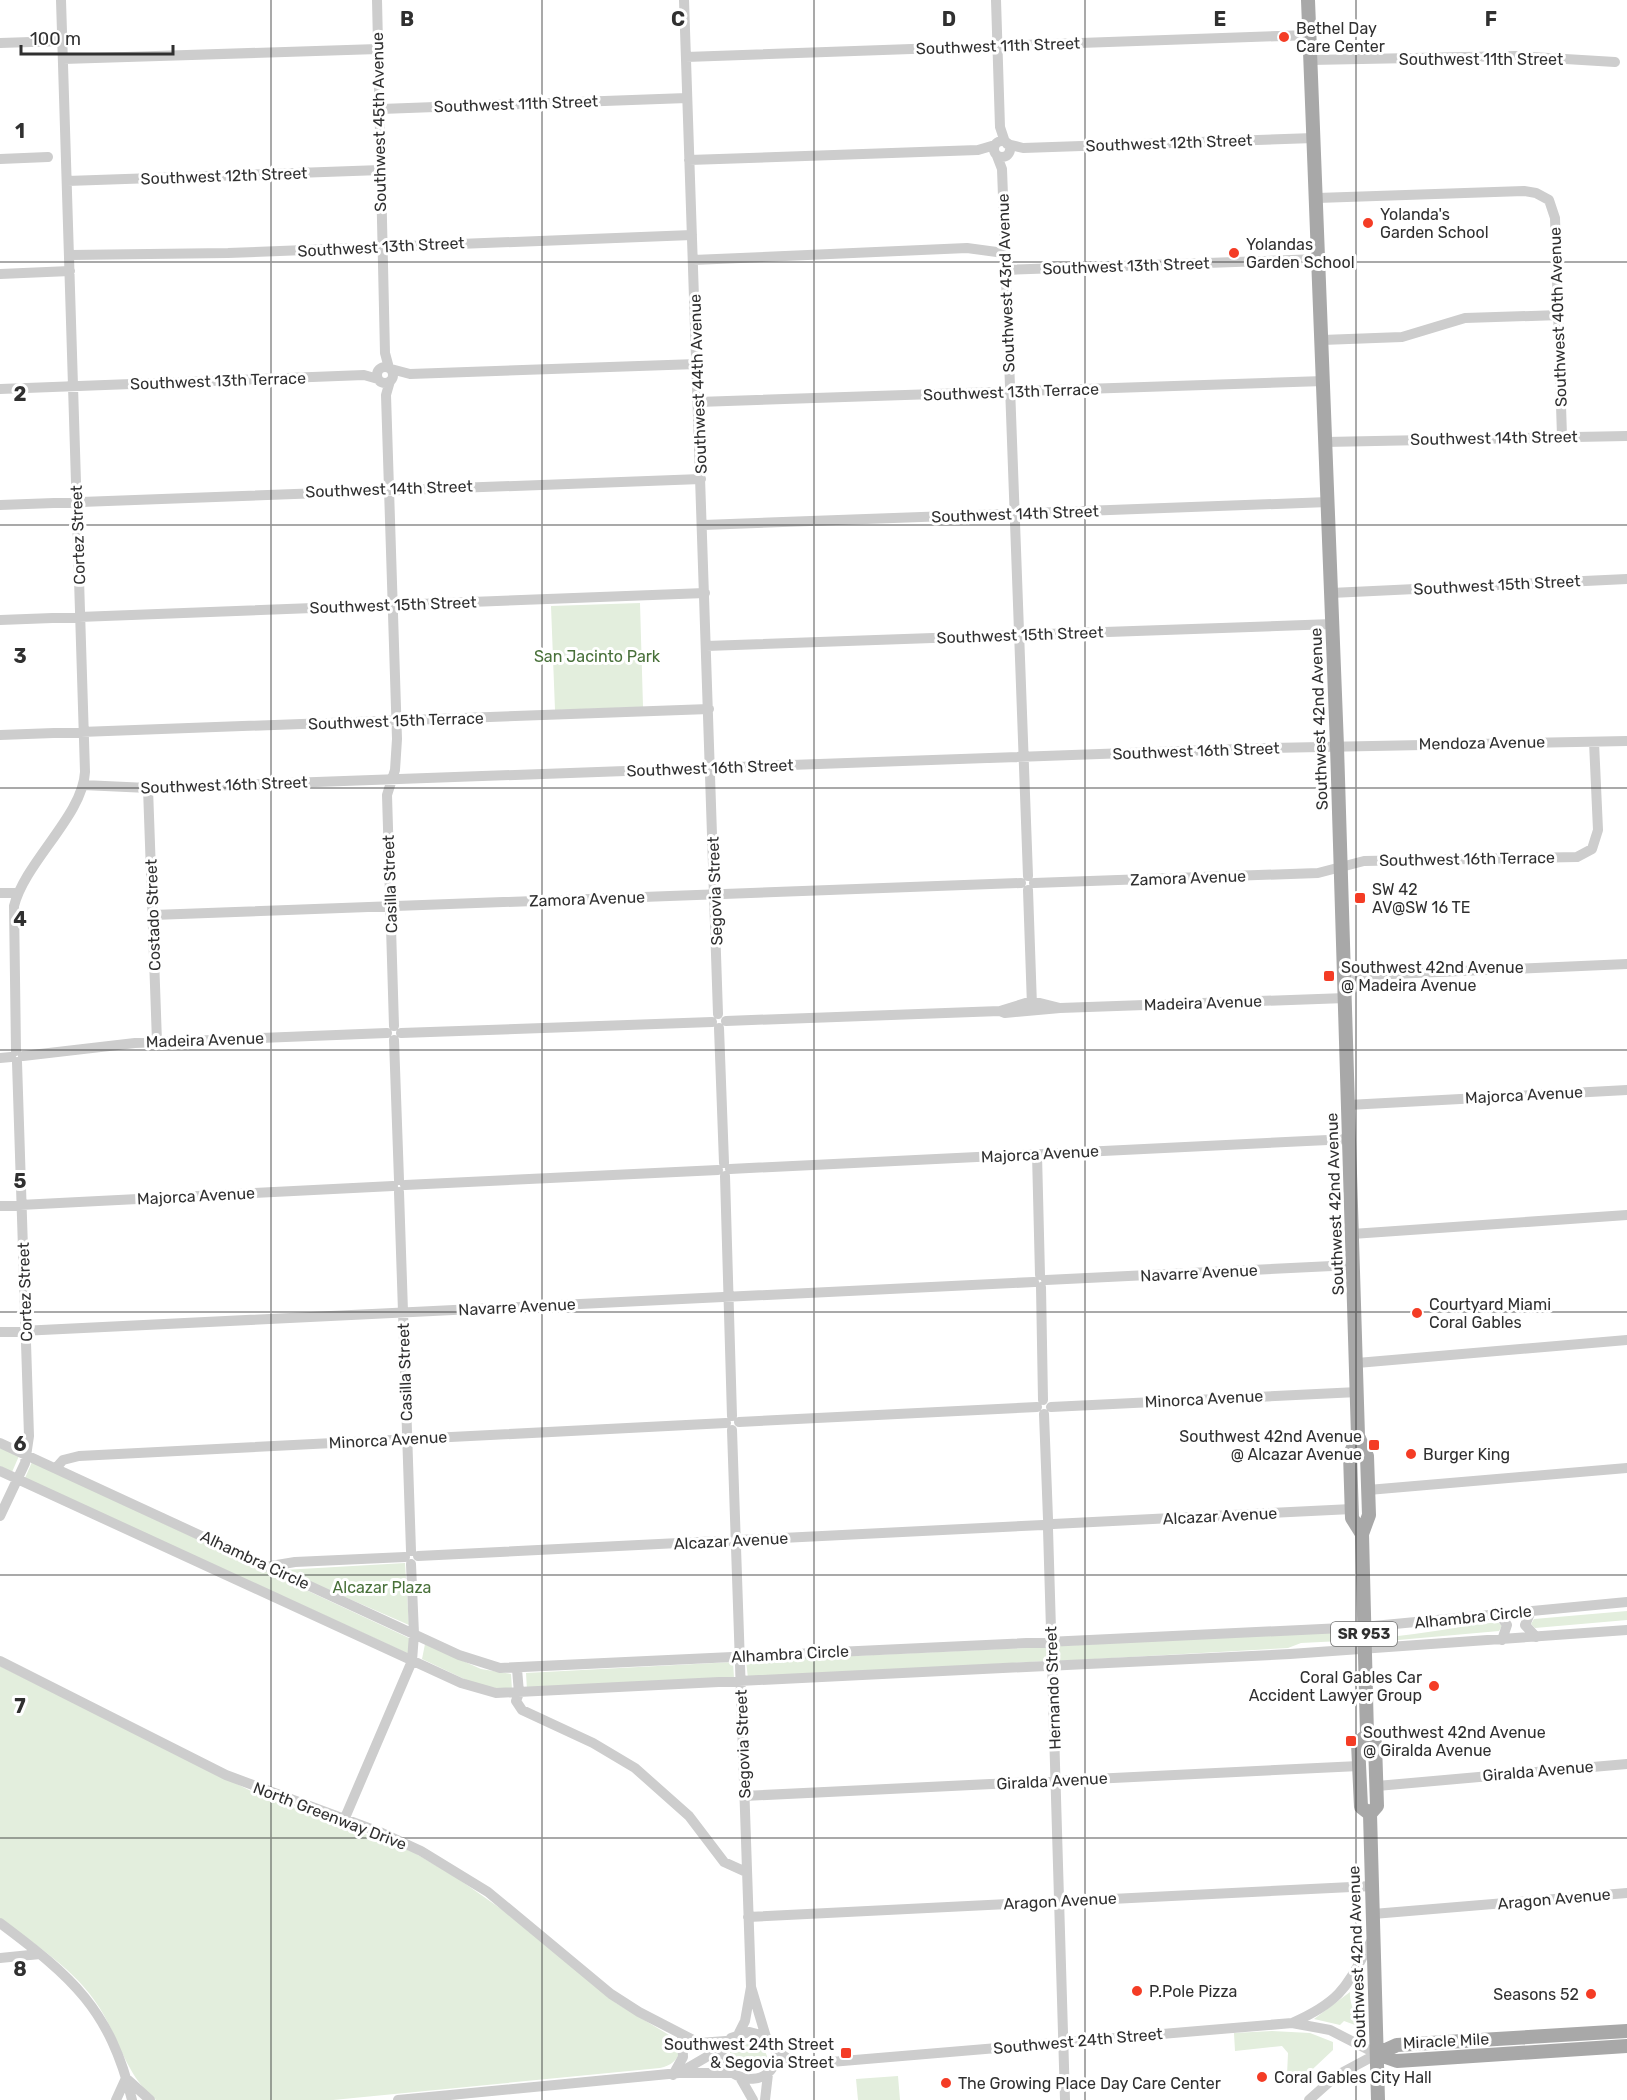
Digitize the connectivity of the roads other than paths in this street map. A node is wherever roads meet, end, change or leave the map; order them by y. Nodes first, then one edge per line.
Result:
1 (61, 0) edge
2 (376, 0) edge
3 (684, 0) edge
4 (996, 0) edge
5 (1308, 0) edge
6 (1310, 35) junction
7 (62, 41) junction
8 (0, 43) edge
9 (998, 46) junction
10 (378, 49) junction
11 (686, 57) junction
12 (63, 59) junction
13 (1311, 60) junction
14 (1616, 62) dead end
15 (687, 98) junction
16 (381, 110) junction
17 (1314, 138) junction
18 (1001, 149) junction
19 (48, 157) dead end
20 (0, 159) edge
21 (689, 160) junction
22 (381, 170) junction
23 (67, 181) junction
24 (1317, 198) junction
25 (692, 235) junction
26 (382, 247) junction
27 (1004, 253) junction
28 (70, 255) junction
29 (1319, 259) junction
30 (693, 260) junction
31 (1005, 270) junction
32 (70, 271) junction
33 (0, 274) edge
34 (1560, 315) junction
35 (1322, 340) junction
36 (697, 364) junction
37 (385, 374) junction
38 (1324, 381) junction
39 (73, 386) junction
40 (0, 389) edge
41 (1010, 392) junction
42 (698, 402) junction
43 (1562, 436) junction
44 (1627, 436) edge
45 (1325, 442) junction
46 (701, 479) junction
47 (388, 489) junction
48 (77, 502) junction
49 (1328, 502) junction
50 (0, 505) edge
51 (1015, 514) junction
52 (702, 525) junction
53 (1627, 579) edge
54 (1331, 592) junction
55 (705, 593) junction
56 (392, 606) junction
57 (80, 616) junction
58 (0, 620) edge
59 (1333, 624) junction
60 (1019, 635) junction
61 (706, 646) junction
62 (709, 709) junction
63 (397, 720) junction
64 (84, 732) junction
65 (0, 735) edge
66 (1627, 741) edge
67 (1594, 742) junction
68 (1337, 746) junction
69 (1024, 757) junction
70 (711, 768) junction
71 (392, 779) junction
72 (83, 785) junction
73 (148, 788) junction
74 (1341, 867) junction
75 (1028, 883) junction
76 (0, 893) edge
77 (18, 893) junction
78 (715, 895) junction
79 (390, 906) junction
80 (153, 915) junction
81 (1627, 964) edge
82 (1345, 976) junction
83 (1346, 998) junction
84 (1032, 1005) junction
85 (719, 1021) junction
86 (394, 1033) junction
87 (157, 1042) junction
88 (13, 1057) edge
89 (1627, 1090) edge
90 (1348, 1105) junction
91 (1349, 1139) junction
92 (1036, 1154) junction
93 (724, 1170) junction
94 (399, 1186) junction
95 (21, 1204) junction
96 (0, 1206) edge
97 (1627, 1215) edge
98 (1352, 1234) junction
99 (1353, 1265) junction
100 (1040, 1281) junction
101 (728, 1297) junction
102 (403, 1312) junction
103 (26, 1331) junction
104 (0, 1332) edge
105 (1627, 1340) edge
106 (1357, 1363) junction
107 (1358, 1392) junction
108 (1044, 1407) junction
109 (732, 1423) junction
110 (1358, 1436) junction
111 (407, 1439) junction
112 (0, 1443) edge
113 (1350, 1454) junction
114 (27, 1456) junction
115 (56, 1468) junction
116 (1627, 1468) edge
117 (0, 1471) edge
118 (18, 1479) junction
119 (1368, 1490) junction
120 (1352, 1509) junction
121 (0, 1516) edge
122 (1048, 1524) junction
123 (1362, 1534) junction
124 (736, 1540) junction
125 (411, 1557) junction
126 (270, 1566) junction
127 (1627, 1602) edge
128 (1531, 1611) junction
129 (1499, 1614) junction
130 (1364, 1627) junction
131 (1627, 1630) edge
132 (414, 1634) junction
133 (1536, 1637) junction
134 (1502, 1640) junction
135 (1052, 1642) junction
136 (1364, 1649) junction
137 (739, 1656) junction
138 (0, 1661) edge
139 (412, 1661) junction
140 (1052, 1666) junction
141 (517, 1669) junction
142 (741, 1682) junction
143 (519, 1693) junction
144 (1363, 1739) junction
145 (1627, 1764) edge
146 (1359, 1766) junction
147 (1056, 1781) junction
148 (1377, 1786) junction
149 (744, 1796) junction
150 (1370, 1814) junction
151 (344, 1820) junction
152 (746, 1867) junction
153 (1372, 1886) junction
154 (1627, 1893) edge
155 (1059, 1901) junction
156 (1373, 1914) junction
157 (748, 1917) junction
158 (0, 1923) edge
159 (1374, 1938) junction
160 (40, 1954) junction
161 (0, 1958) edge
162 (751, 1987) junction
163 (1292, 2023) junction
164 (1627, 2031) edge
165 (739, 2033) junction
166 (682, 2036) junction
167 (766, 2037) junction
168 (1064, 2041) junction
169 (699, 2043) junction
170 (724, 2044) junction
171 (1627, 2046) edge
172 (777, 2051) junction
173 (1377, 2054) junction
174 (711, 2056) junction
175 (726, 2069) junction
176 (676, 2074) junction
177 (768, 2074) junction
178 (126, 2078) junction
179 (741, 2079) junction
180 (447, 2098) edge
181 (116, 2100) edge
182 (132, 2100) edge
183 (150, 2100) edge
184 (398, 2100) edge
185 (753, 2100) edge
186 (765, 2100) edge
187 (1065, 2100) edge
188 (1309, 2100) edge
189 (1378, 2100) edge

1 - 7 street, Cortez Street
2 - 10 street, Southwest 45th Avenue
3 - 11 street, Southwest 44th Avenue
4 - 9 street, Southwest 43rd Avenue
5 - 6 main road, Southwest 42nd Avenue / SR 953
6 - 9 street, Southwest 11th Street
6 - 13 main road, Southwest 42nd Avenue / SR 953
7 - 8 street
7 - 12 street, Cortez Street
9 - 11 street, Southwest 11th Street
9 - 18 street, Southwest 43rd Avenue
10 - 12 street
10 - 16 street, Southwest 45th Avenue
11 - 15 street, Southwest 44th Avenue
12 - 23 street, Cortez Street
13 - 14 street, Southwest 11th Street
13 - 17 main road, Southwest 42nd Avenue / SR 953
15 - 16 street, Southwest 11th Street
15 - 21 street, Southwest 44th Avenue
16 - 22 street, Southwest 45th Avenue
17 - 18 street, Southwest 12th Street
17 - 24 main road, Southwest 42nd Avenue / SR 953
18 - 21 street, Southwest 12th Street
18 - 27 street, Southwest 43rd Avenue
19 - 20 street
21 - 25 street, Southwest 44th Avenue
22 - 23 street, Southwest 12th Street
22 - 26 street, Southwest 45th Avenue
23 - 28 street, Cortez Street
24 - 29 main road, Southwest 42nd Avenue / SR 953
24 - 34 street, Southwest 40th Avenue
25 - 26 street, Southwest 13th Street
25 - 30 street, Southwest 44th Avenue
26 - 28 street, Southwest 13th Street
26 - 37 street, Southwest 45th Avenue
27 - 30 street
27 - 31 street, Southwest 43rd Avenue
28 - 32 street, Cortez Street
29 - 31 street, Southwest 13th Street
29 - 35 main road, Southwest 42nd Avenue / SR 953
30 - 36 street, Southwest 44th Avenue
31 - 41 street, Southwest 43rd Avenue
32 - 33 street
32 - 39 street, Cortez Street
34 - 35 street
34 - 43 street, Southwest 40th Avenue
35 - 38 main road, Southwest 42nd Avenue / SR 953
36 - 37 street, Southwest 13th Terrace
36 - 42 street, Southwest 44th Avenue
37 - 39 street, Southwest 13th Terrace
37 - 47 street
38 - 41 street, Southwest 13th Terrace
38 - 45 main road, Southwest 42nd Avenue / SR 953
39 - 40 street, Southwest 13th Terrace
39 - 48 street, Cortez Street
41 - 42 street, Southwest 13th Terrace
41 - 51 street, Southwest 43rd Avenue
42 - 46 street, Southwest 44th Avenue
43 - 44 street, Southwest 14th Street
43 - 45 street, Southwest 14th Street
45 - 49 main road, Southwest 42nd Avenue / SR 953
46 - 47 street, Southwest 14th Street
46 - 52 street, Southwest 44th Avenue
47 - 48 street, Southwest 14th Street
47 - 56 street
48 - 50 street, Southwest 14th Street
48 - 57 street, Cortez Street
49 - 51 street, Southwest 14th Street
49 - 54 main road, Southwest 42nd Avenue / SR 953
51 - 52 street, Southwest 14th Street
51 - 60 street, Southwest 43rd Avenue
52 - 55 street, Southwest 44th Avenue
53 - 54 street, Southwest 15th Street
54 - 59 main road, Southwest 42nd Avenue / SR 953
55 - 56 street, Southwest 15th Street
55 - 61 street, Southwest 44th Avenue
56 - 57 street, Southwest 15th Street
56 - 63 street
57 - 58 street, Southwest 15th Street
57 - 64 street, Cortez Street
59 - 60 street, Southwest 15th Street
59 - 68 main road, Southwest 42nd Avenue / SR 953
60 - 61 street, Southwest 15th Street
60 - 69 street, Southwest 43rd Avenue
61 - 62 street, Southwest 44th Avenue
62 - 63 street, Southwest 15th Terrace
62 - 70 street, Southwest 44th Avenue
63 - 64 street, Southwest 15th Terrace
63 - 71 street
64 - 65 street, Southwest 15th Terrace
64 - 72 street, Cortez Street
66 - 67 street, Mendoza Avenue
67 - 68 street, Mendoza Avenue
67 - 74 street, Southwest 16th Terrace
68 - 69 street, Southwest 16th Street
68 - 74 main road, Southwest 42nd Avenue / SR 953
69 - 70 street, Southwest 16th Street
69 - 75 street
70 - 71 street, Southwest 16th Street
70 - 78 street, Segovia Street
71 - 73 street, Southwest 16th Street
71 - 79 street, Casilla Street
72 - 73 street, Southwest 16th Street
72 - 77 street, Cortez Street
73 - 80 street, Costado Street
74 - 75 street, Zamora Avenue
74 - 82 main road, Southwest 42nd Avenue / SR 953
75 - 78 street, Zamora Avenue
75 - 84 street
76 - 77 street
77 - 88 street, Cortez Street
78 - 79 street, Zamora Avenue
78 - 85 street, Segovia Street
79 - 80 street, Zamora Avenue
79 - 86 street, Casilla Street
80 - 87 street, Costado Street
81 - 82 street
82 - 83 main road, Southwest 42nd Avenue / SR 953
83 - 84 street, Madeira Avenue
83 - 90 main road, Southwest 42nd Avenue / SR 953
84 - 85 street, Madeira Avenue
85 - 86 street, Madeira Avenue
85 - 93 street, Segovia Street
86 - 87 street, Madeira Avenue
86 - 94 street, Casilla Street
87 - 88 street, Madeira Avenue
88 - 95 street, Cortez Street
89 - 90 street, Majorca Avenue
90 - 91 main road, Southwest 42nd Avenue / SR 953
91 - 92 street, Majorca Avenue
91 - 98 main road, Southwest 42nd Avenue / SR 953
92 - 93 street, Majorca Avenue
92 - 100 street, Hernando Street
93 - 94 street, Majorca Avenue
93 - 101 street, Segovia Street
94 - 95 street, Majorca Avenue
94 - 102 street, Casilla Street
95 - 96 street, Majorca Avenue
95 - 103 street, Cortez Street
97 - 98 street
98 - 99 main road, Southwest 42nd Avenue / SR 953
99 - 100 street, Navarre Avenue
99 - 106 main road, Southwest 42nd Avenue / SR 953
100 - 101 street, Navarre Avenue
100 - 108 street, Hernando Street
101 - 102 street, Navarre Avenue
101 - 109 street, Segovia Street
102 - 103 street, Navarre Avenue
102 - 111 street, Casilla Street
103 - 104 street, Navarre Avenue
103 - 114 street, Cortez Street
105 - 106 street
106 - 107 main road, Southwest 42nd Avenue / SR 953
107 - 108 street, Minorca Avenue
107 - 110 main road, Southwest 42nd Avenue / SR 953
108 - 109 street, Minorca Avenue
108 - 122 street, Hernando Street
109 - 111 street, Minorca Avenue
109 - 124 street, Segovia Street
110 - 113 main road, Southwest 42nd Avenue / SR 953
110 - 119 main road, Southwest 42nd Avenue / SR 953
111 - 115 street, Minorca Avenue
111 - 125 street, Casilla Street
112 - 114 street, Alhambra Circle
113 - 119 main road
113 - 120 main road, Southwest 42nd Avenue / SR 953
114 - 115 street, Alhambra Circle
114 - 118 street, Cortez Street
115 - 126 street, Alhambra Circle
116 - 119 street
117 - 118 street, Alhambra Circle
118 - 121 street, Cortez Street
118 - 139 street, Alhambra Circle
119 - 123 main road, Southwest 42nd Avenue / SR 953
120 - 122 street, Alcazar Avenue
120 - 123 main road, Southwest 42nd Avenue / SR 953
122 - 124 street, Alcazar Avenue
122 - 135 street, Hernando Street
123 - 130 main road, Southwest 42nd Avenue / SR 953
124 - 125 street, Alcazar Avenue
124 - 137 street, Segovia Street
125 - 126 street, Alcazar Avenue
125 - 132 street, Casilla Street
126 - 132 street, Alhambra Circle
127 - 128 street, Alhambra Circle
128 - 129 street, Alhambra Circle
128 - 133 street
129 - 130 street, Alhambra Circle
129 - 134 street
130 - 135 street, Alhambra Circle
130 - 136 main road, Southwest 42nd Avenue / SR 953
131 - 133 street, Alhambra Circle
132 - 139 street, Casilla Street
132 - 141 street, Alhambra Circle
133 - 134 street, Alhambra Circle
134 - 136 street, Alhambra Circle
135 - 137 street, Alhambra Circle
135 - 140 street, Hernando Street
136 - 140 street, Alhambra Circle
136 - 144 main road, Southwest 42nd Avenue / SR 953
137 - 141 street, Alhambra Circle
137 - 142 street, Segovia Street
138 - 151 street, North Greenway Drive
139 - 143 street, Alhambra Circle
139 - 151 street, Casilla Street
140 - 142 street, Alhambra Circle
140 - 147 street, Hernando Street
141 - 143 street
142 - 143 street, Alhambra Circle
142 - 149 street, Segovia Street
143 - 152 street
144 - 146 main road, Southwest 42nd Avenue / SR 953
144 - 148 main road, Southwest 42nd Avenue / SR 953
145 - 148 street, Giralda Avenue
146 - 147 street, Giralda Avenue
146 - 150 main road, Southwest 42nd Avenue / SR 953
147 - 149 street, Giralda Avenue
147 - 155 street, Hernando Street
148 - 150 main road, Southwest 42nd Avenue / SR 953
149 - 152 street, Segovia Street
150 - 153 main road, Southwest 42nd Avenue / SR 953
151 - 166 street, North Greenway Drive
152 - 157 street, Segovia Street
153 - 155 street, Aragon Avenue
153 - 156 main road, Southwest 42nd Avenue / SR 953
154 - 156 street, Aragon Avenue
155 - 157 street, Aragon Avenue
155 - 168 street, Hernando Street
156 - 159 main road, Southwest 42nd Avenue / SR 953
157 - 162 street, Segovia Street
158 - 160 street
159 - 163 street
159 - 173 main road, Southwest 42nd Avenue / SR 953
160 - 161 street
160 - 178 street
162 - 165 street, Segovia Street
162 - 167 street, Segovia Street
163 - 168 street, Southwest 24th Street
163 - 173 street, Southwest 24th Street
164 - 173 main road, Miracle Mile
165 - 167 street
165 - 170 street
166 - 169 street, North Greenway Drive
166 - 176 street
167 - 172 street
168 - 172 street, Southwest 24th Street
168 - 187 street, Hernando Street
169 - 170 street, North Greenway Drive
169 - 174 street, North Greenway Drive
170 - 174 street
170 - 175 street
171 - 173 main road, Miracle Mile
172 - 177 street
173 - 188 street
173 - 189 main road, Southwest 42nd Avenue / SR 953
174 - 175 street, North Greenway Drive
174 - 176 street
175 - 176 street
175 - 179 street
176 - 180 street
177 - 179 street
177 - 186 street
178 - 181 street
178 - 182 street
178 - 183 street
179 - 185 street
180 - 184 street

